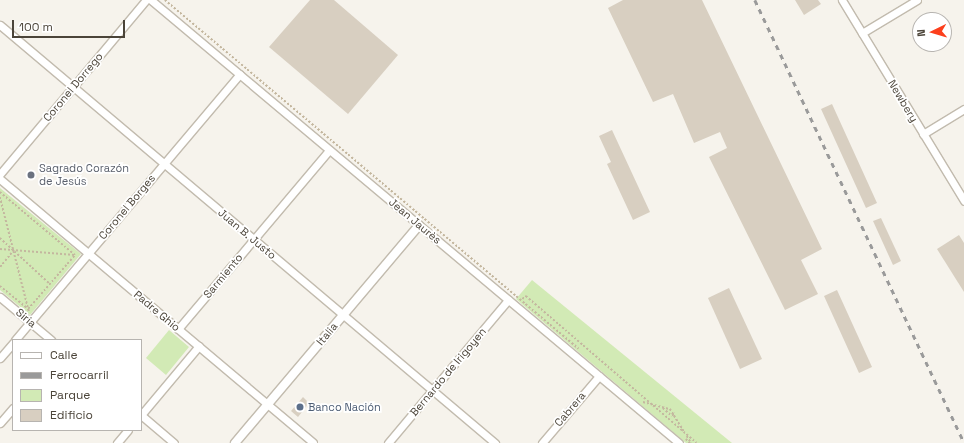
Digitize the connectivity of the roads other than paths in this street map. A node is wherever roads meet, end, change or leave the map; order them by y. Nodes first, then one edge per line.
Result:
1 (146, 0) edge
2 (151, 0) edge
3 (842, 0) edge
4 (917, 0) edge
5 (0, 25) edge
6 (862, 33) junction
7 (240, 74) junction
8 (73, 87) junction
9 (964, 109) edge
10 (923, 134) junction
11 (329, 150) junction
12 (164, 164) junction
13 (0, 174) edge
14 (0, 178) edge
15 (964, 201) edge
16 (420, 225) junction
17 (253, 240) junction
18 (88, 253) junction
19 (0, 297) edge
20 (511, 302) junction
21 (343, 315) junction
22 (30, 319) junction
23 (178, 329) junction
24 (16, 339) edge
25 (50, 339) edge
26 (12, 344) edge
27 (199, 346) junction
28 (0, 358) edge
29 (599, 376) junction
30 (432, 391) junction
31 (267, 405) junction
32 (12, 409) edge
33 (142, 414) edge
34 (142, 416) edge
35 (0, 423) edge
36 (127, 431) edge
37 (117, 443) edge
38 (174, 443) edge
39 (235, 443) edge
40 (313, 443) edge
41 (388, 443) edge
42 (495, 443) edge
43 (542, 443) edge
44 (679, 443) edge

1 - 8 street, Coronel Dorrego
2 - 7 street, Jean Jaurès
3 - 6 street, Newbery
4 - 6 street
5 - 8 street, Juan B. Justo
6 - 10 street, Newbery
7 - 11 street, Jean Jaurès
7 - 12 street, Coronel Borges
8 - 12 street, Juan B. Justo
8 - 13 street, Coronel Dorrego
9 - 10 street
10 - 15 street, Newbery
11 - 16 street, Jean Jaurès
11 - 17 street, Sarmiento
12 - 17 street, Juan B. Justo
12 - 18 street, Coronel Borges
14 - 18 street, Padre Ghio
16 - 20 street, Jean Jaurès
16 - 21 street, Italia
17 - 21 street, Juan B. Justo
17 - 23 street, Sarmiento
18 - 22 street, Coronel Borges
18 - 23 street, Padre Ghio
19 - 22 street, Siria
20 - 29 street, Jean Jaurès
20 - 30 street, Bernardo de Irigoyen
21 - 30 street, Juan B. Justo
21 - 31 street, Italia
22 - 24 street, Coronel Borges
22 - 25 street, Siria
23 - 27 street, Padre Ghio
26 - 28 street
27 - 31 street, Padre Ghio
27 - 33 street
29 - 43 street, Cabrera
29 - 44 street, Jean Jaurès
30 - 41 street, Bernardo de Irigoyen
30 - 42 street, Juan B. Justo
31 - 39 street, Italia
31 - 40 street, Padre Ghio
32 - 35 street
34 - 38 street
36 - 37 street

